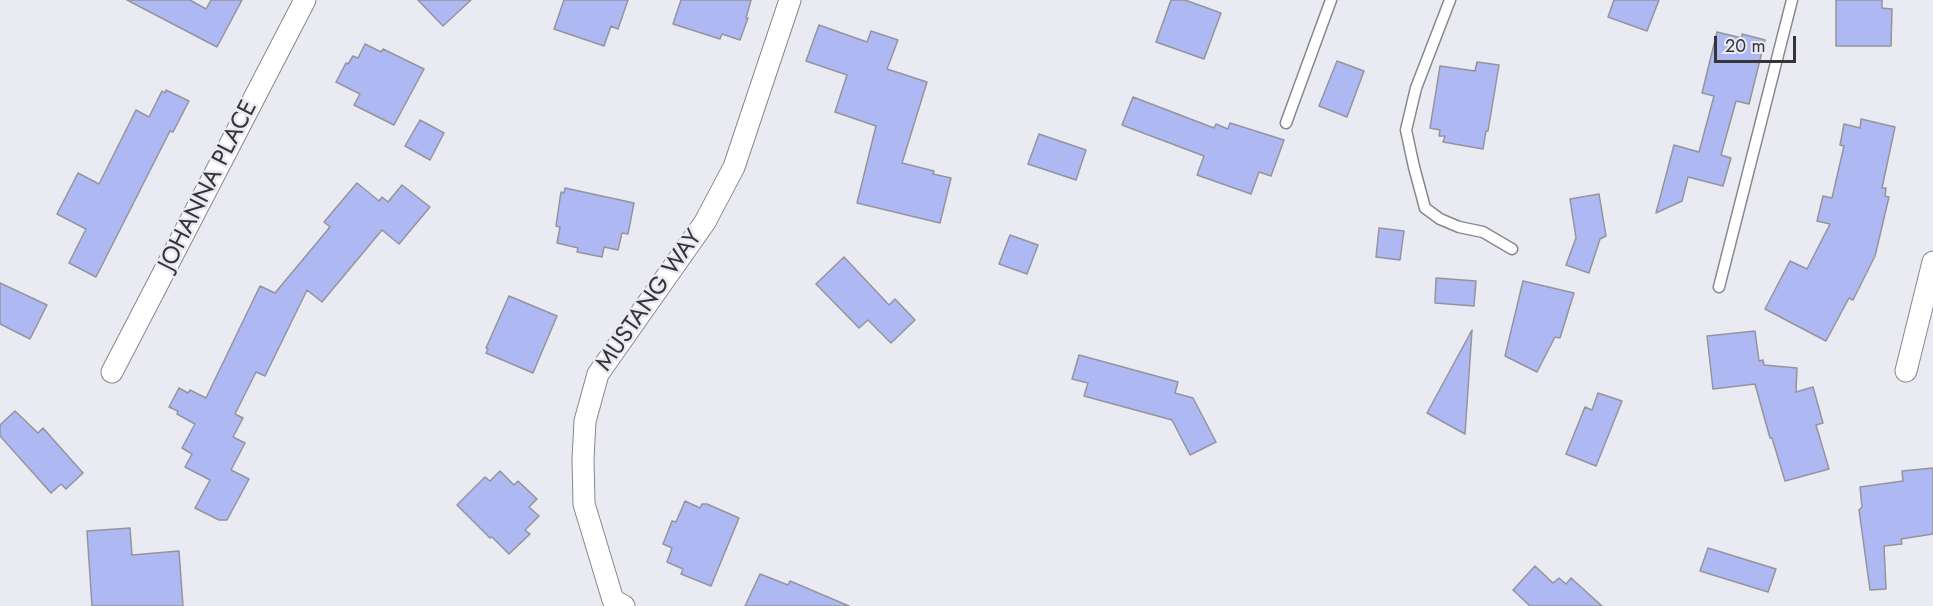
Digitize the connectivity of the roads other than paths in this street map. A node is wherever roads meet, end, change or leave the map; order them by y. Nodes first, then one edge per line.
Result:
1 (305, 0) edge
2 (790, 0) edge
3 (1330, 0) edge
4 (1450, 0) edge
5 (1792, 0) edge
6 (1286, 123) dead end
7 (1512, 249) dead end
8 (1933, 262) edge
9 (1719, 287) dead end
10 (1906, 371) dead end
11 (112, 372) dead end
12 (614, 604) edge

1 - 11 street, JOHANNA PLACE
2 - 12 street, MUSTANG WAY
3 - 6 lane
4 - 7 lane
5 - 9 lane
8 - 10 street

